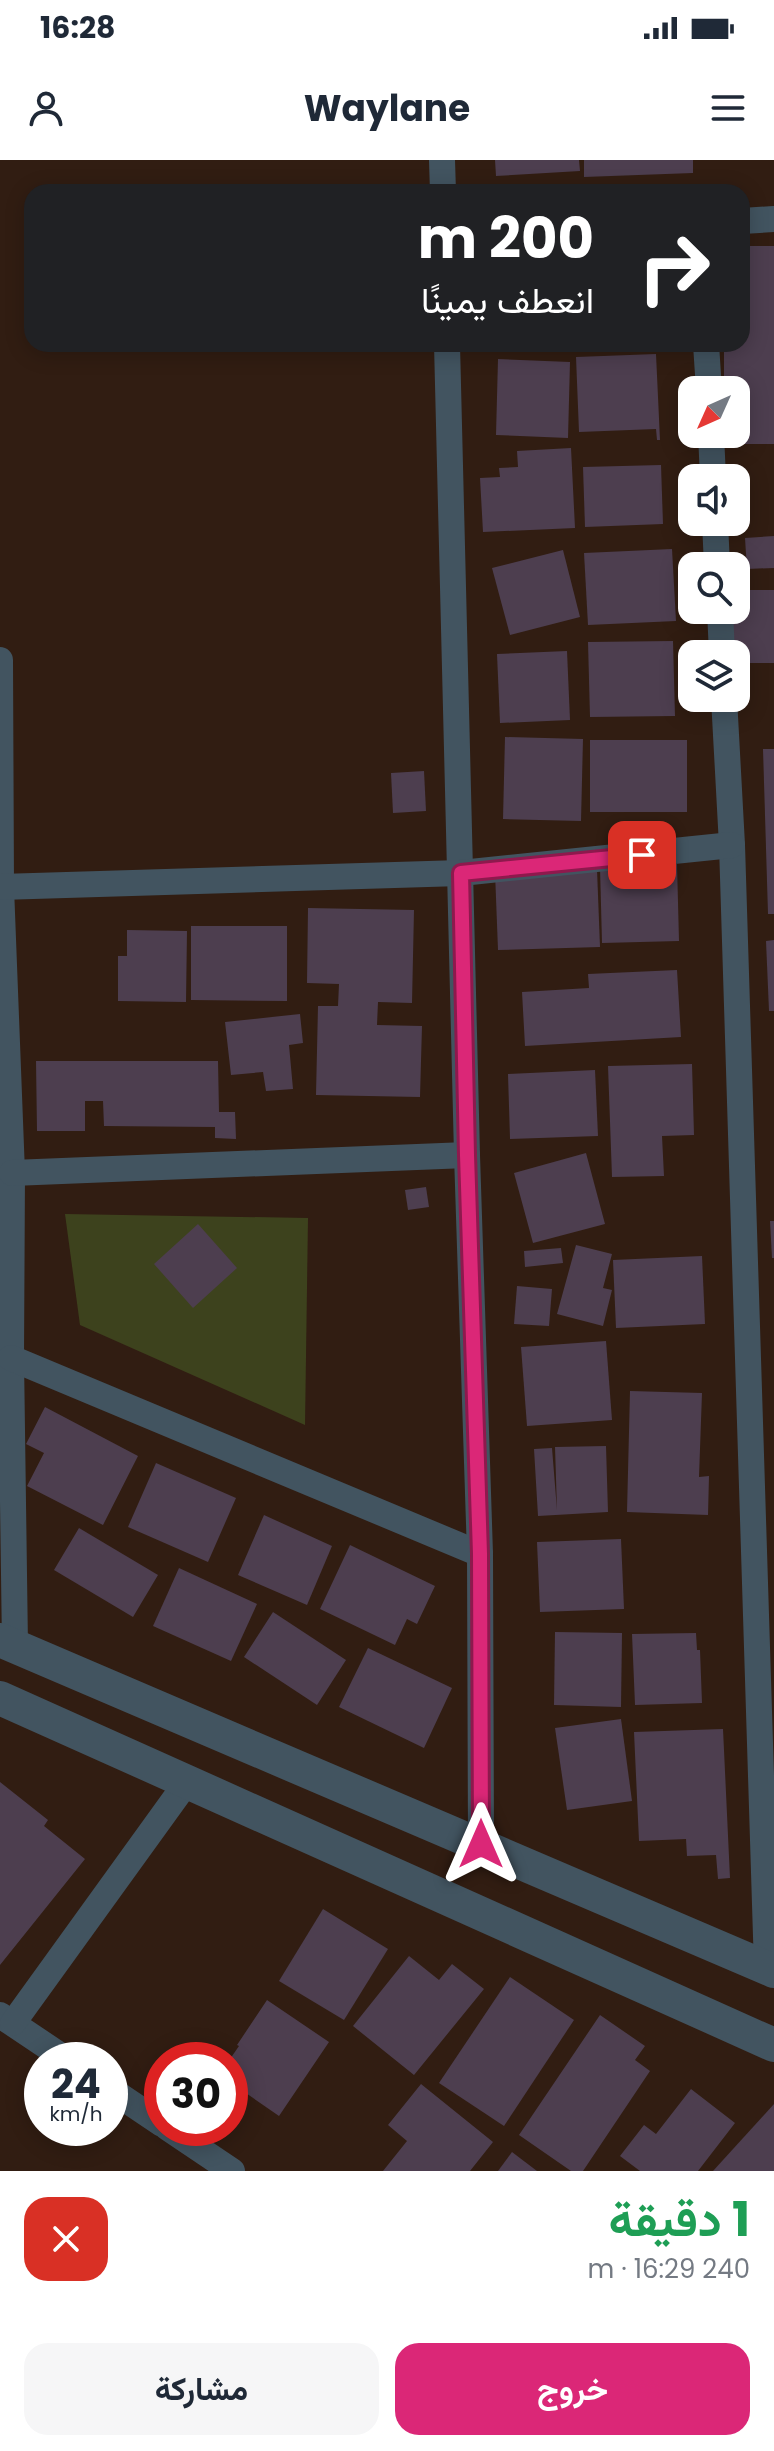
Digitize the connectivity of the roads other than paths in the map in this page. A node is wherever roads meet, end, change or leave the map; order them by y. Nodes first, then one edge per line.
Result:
1 (442, 160) edge
2 (443, 184) edge
3 (774, 219) edge
4 (750, 220) edge
5 (447, 352) edge
6 (707, 352) edge
7 (708, 376) edge
8 (0, 660) edge
9 (725, 712) edge
10 (732, 845) junction
11 (461, 873) junction
12 (0, 887) edge
13 (467, 1155) junction
14 (12, 1173) junction
15 (11, 1358) junction
16 (480, 1554) junction
17 (7, 1643) edge
18 (0, 1698) edge
19 (187, 1782) junction
20 (481, 1844) junction
21 (770, 1969) edge
22 (6, 2019) edge
23 (40, 2042) edge
24 (774, 2045) edge
25 (195, 2146) edge
26 (232, 2171) edge

1 - 2 street
3 - 4 street
5 - 11 street
6 - 7 street
8 - 12 street
9 - 10 street
10 - 11 street
10 - 21 street
11 - 12 street
11 - 13 street
12 - 14 street
13 - 14 street
13 - 16 street
14 - 15 street
15 - 16 street
15 - 17 street
16 - 20 street
17 - 20 street
18 - 19 street
19 - 22 street
19 - 24 street
20 - 21 street
22 - 23 street
25 - 26 street

